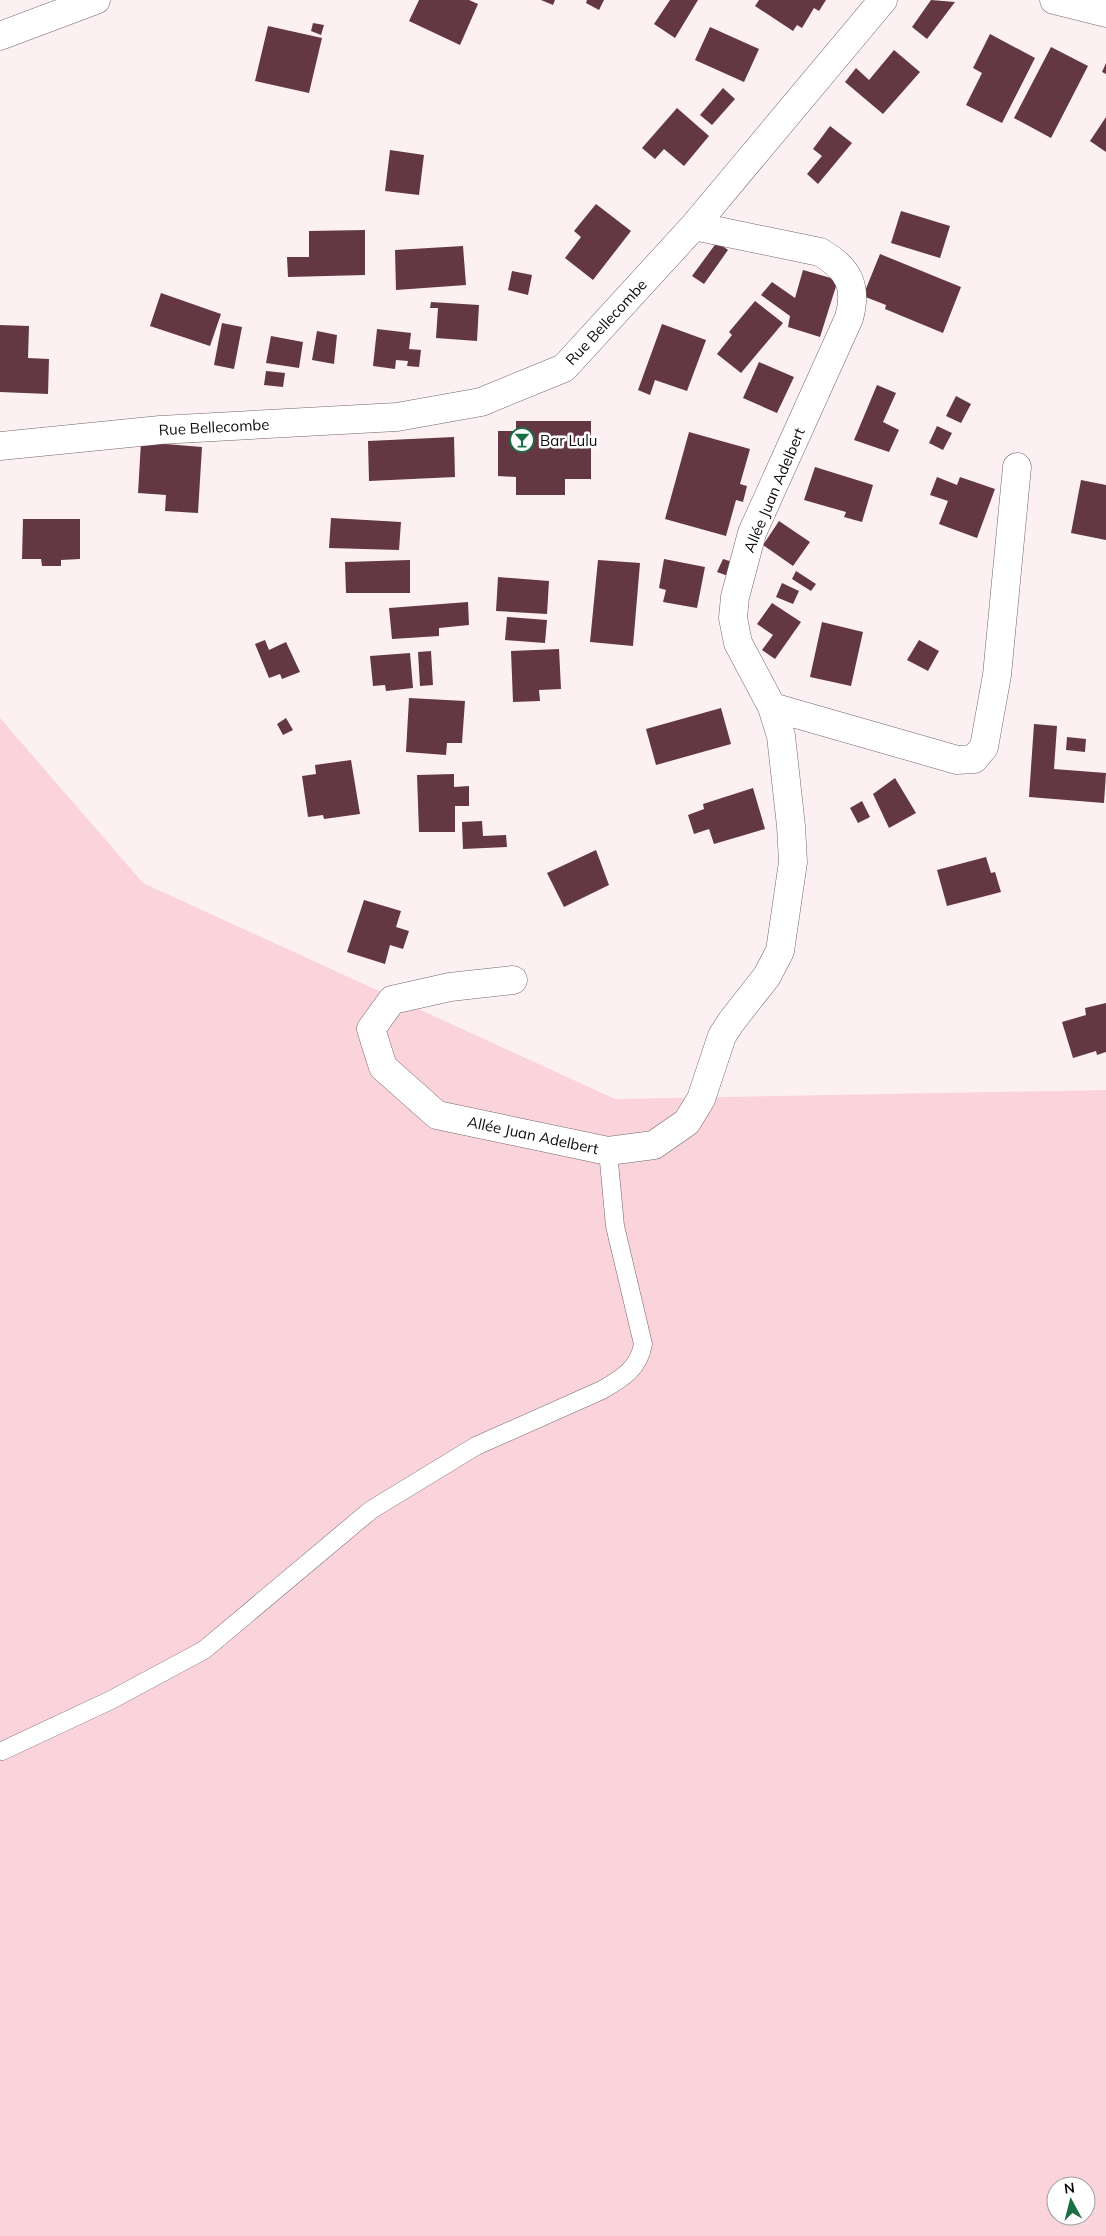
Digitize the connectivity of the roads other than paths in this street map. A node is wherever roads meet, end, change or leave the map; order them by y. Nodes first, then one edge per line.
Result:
1 (96, 0) edge
2 (883, 0) edge
3 (1054, 0) edge
4 (1106, 13) edge
5 (0, 36) edge
6 (694, 226) junction
7 (0, 446) edge
8 (1017, 467) dead end
9 (772, 707) junction
10 (513, 980) dead end
11 (608, 1151) junction
12 (2, 1751) dead end

1 - 5 street
2 - 6 street, Rue Bellecombe
3 - 4 street
6 - 7 street, Rue Bellecombe
6 - 9 street, Allée Juan Adelbert
8 - 9 street
9 - 11 street, Allée Juan Adelbert
10 - 11 street, Allée Juan Adelbert
11 - 12 lane

